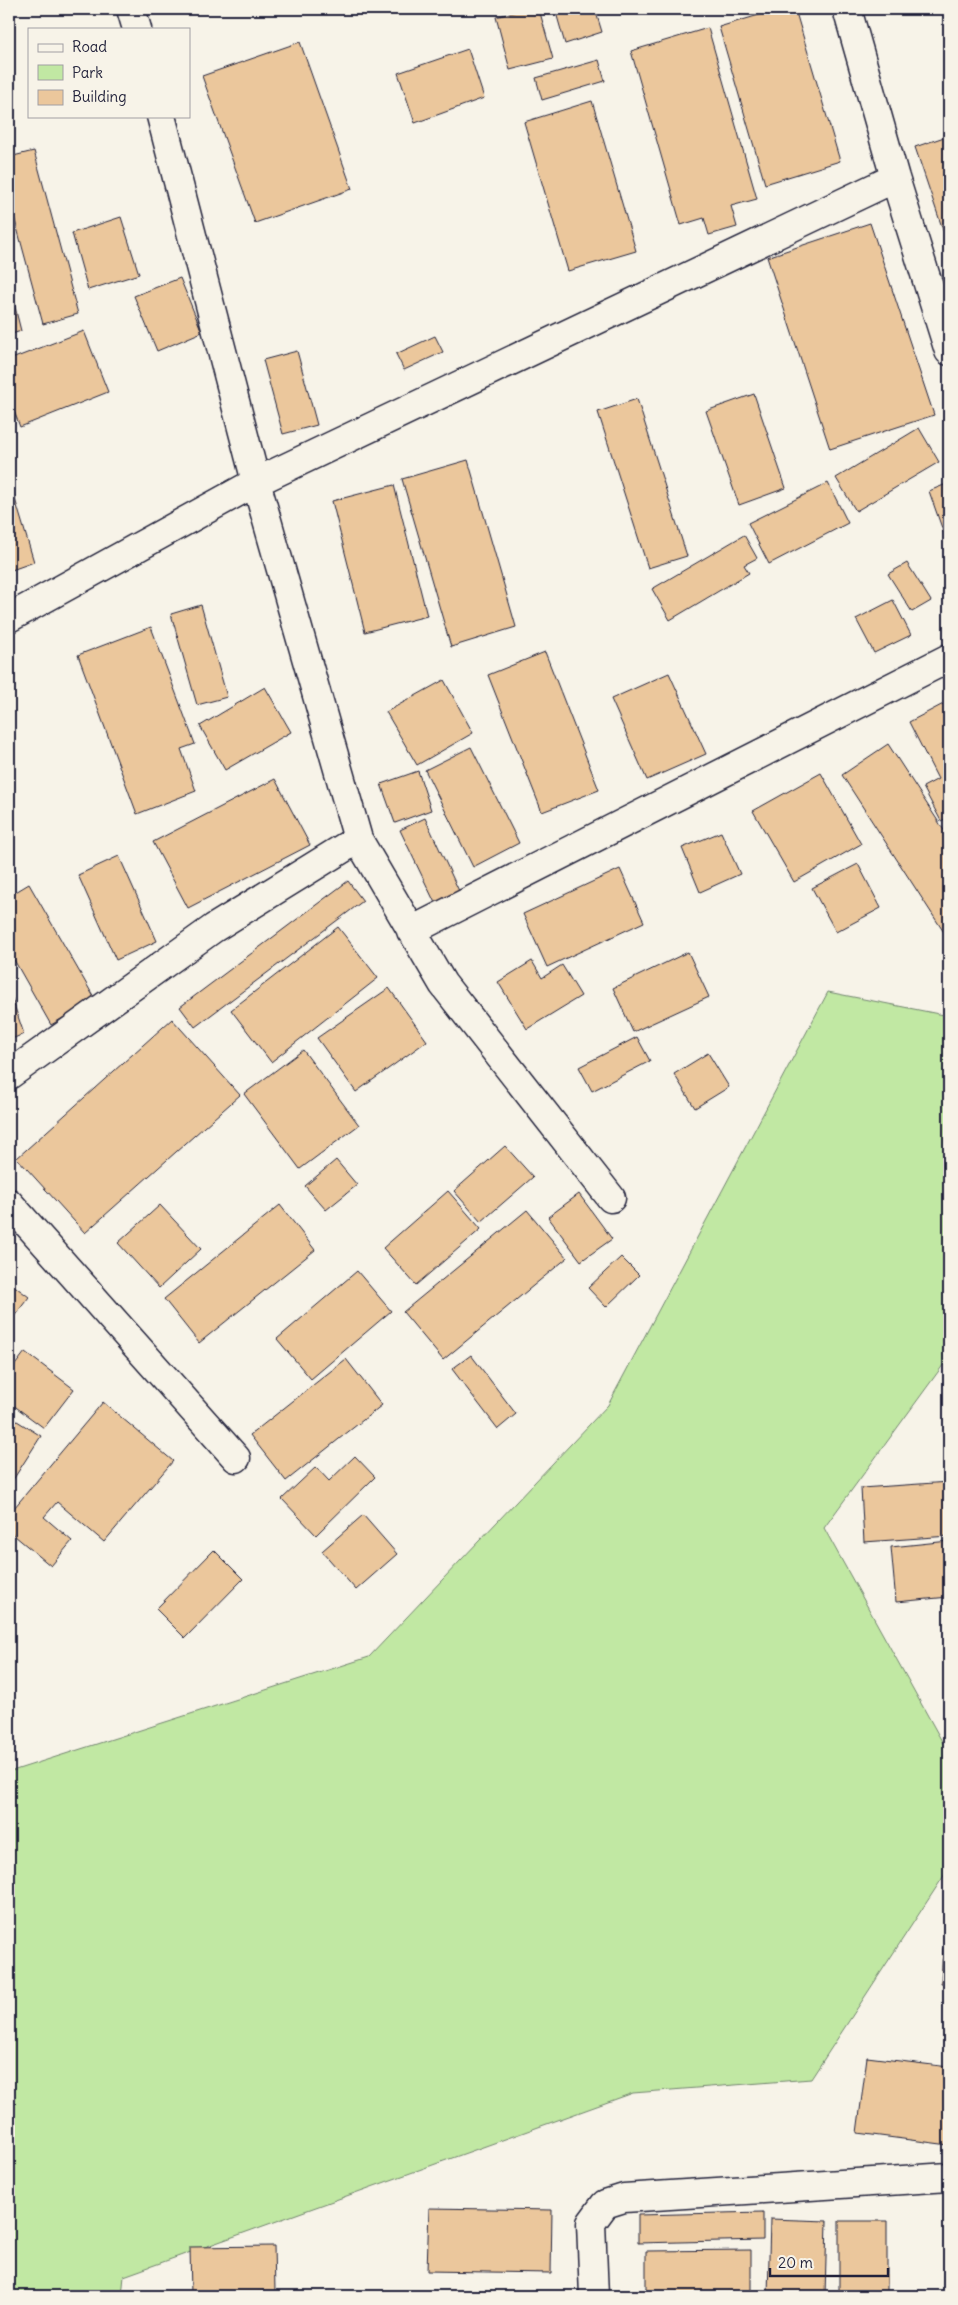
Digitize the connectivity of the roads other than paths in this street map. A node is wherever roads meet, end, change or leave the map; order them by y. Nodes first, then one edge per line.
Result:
1 (131, 9) edge
2 (847, 9) edge
3 (137, 28) edge
4 (162, 118) edge
5 (895, 178) junction
6 (949, 351) edge
7 (256, 482) junction
8 (9, 618) edge
9 (949, 658) edge
10 (358, 838) junction
11 (411, 931) junction
12 (9, 1076) edge
13 (612, 1198) dead end
14 (9, 1203) edge
15 (236, 1458) dead end
16 (949, 2177) edge
17 (594, 2296) edge

1 - 3 street
2 - 5 street
4 - 7 street
5 - 6 street
5 - 7 street
7 - 8 street
7 - 10 street
9 - 11 street
10 - 11 street
10 - 12 street
11 - 13 street
14 - 15 street
16 - 17 street

